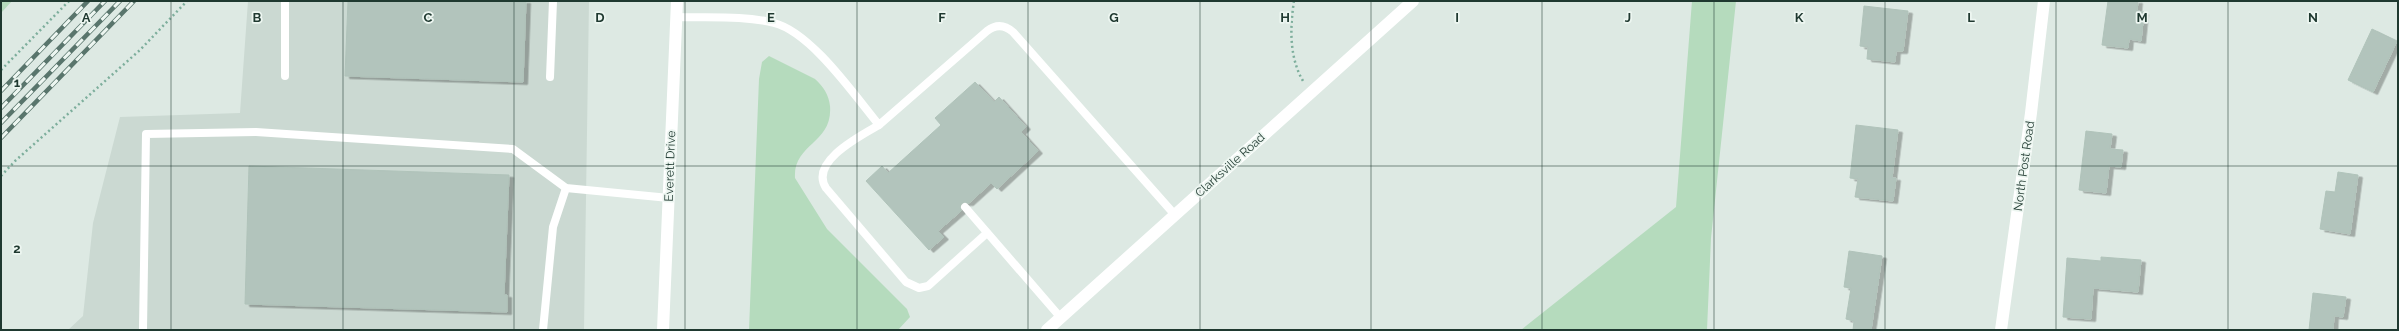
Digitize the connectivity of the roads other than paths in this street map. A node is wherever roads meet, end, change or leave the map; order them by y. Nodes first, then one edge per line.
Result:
1 (285, 1) edge
2 (553, 1) edge
3 (677, 1) edge
4 (1413, 1) edge
5 (2044, 1) edge
6 (676, 17) junction
7 (285, 76) dead end
8 (550, 77) dead end
9 (879, 125) junction
10 (566, 188) junction
11 (669, 198) junction
12 (965, 207) dead end
13 (1175, 215) junction
14 (987, 233) junction
15 (1061, 318) junction
16 (143, 330) edge
17 (543, 330) edge
18 (664, 330) edge
19 (1047, 330) edge
20 (2001, 330) edge

1 - 7 lane
2 - 8 lane
3 - 6 street, Everett Drive
4 - 13 street, Clarksville Road
5 - 20 street, North Post Road
6 - 9 lane
6 - 11 street, Everett Drive
9 - 13 lane
9 - 14 lane
10 - 11 lane
10 - 16 lane
10 - 17 lane
11 - 18 street, Everett Drive
12 - 14 lane
13 - 15 street, Clarksville Road
14 - 15 lane
15 - 19 street, Clarksville Road

